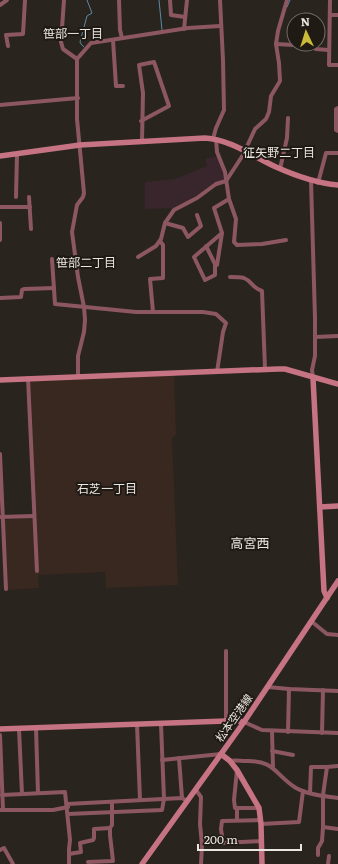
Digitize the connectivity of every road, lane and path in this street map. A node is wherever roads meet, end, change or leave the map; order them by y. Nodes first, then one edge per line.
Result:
1 (7, 0) edge
2 (25, 0) edge
3 (64, 0) edge
4 (119, 0) edge
5 (170, 0) edge
6 (187, 0) edge
7 (220, 0) edge
8 (287, 0) edge
9 (330, 0) edge
10 (0, 5) edge
11 (330, 15) junction
12 (338, 15) edge
13 (185, 18) junction
14 (220, 26) junction
15 (184, 29) junction
16 (122, 38) junction
17 (113, 40) junction
18 (276, 44) junction
19 (8, 46) dead end
20 (328, 50) junction
21 (77, 60) junction
22 (338, 66) edge
23 (123, 86) dead end
24 (78, 98) junction
25 (0, 105) edge
26 (338, 108) edge
27 (288, 118) dead end
28 (141, 121) junction
29 (338, 131) edge
30 (215, 139) junction
31 (142, 141) junction
32 (80, 145) junction
33 (245, 151) junction
34 (338, 153) edge
35 (17, 154) junction
36 (0, 156) edge
37 (280, 169) junction
38 (226, 181) junction
39 (311, 181) junction
40 (318, 183) junction
41 (338, 186) edge
42 (16, 197) dead end
43 (29, 197) dead end
44 (229, 199) junction
45 (0, 207) edge
46 (30, 207) junction
47 (197, 215) dead end
48 (0, 223) edge
49 (165, 223) junction
50 (31, 229) dead end
51 (222, 233) junction
52 (0, 240) edge
53 (286, 240) dead end
54 (160, 241) junction
55 (206, 246) junction
56 (138, 257) dead end
57 (52, 259) dead end
58 (215, 266) junction
59 (230, 277) dead end
60 (54, 288) junction
61 (0, 298) edge
62 (84, 307) junction
63 (153, 312) junction
64 (338, 336) edge
65 (315, 337) junction
66 (265, 369) junction
67 (217, 372) junction
68 (78, 376) junction
69 (28, 378) junction
70 (313, 378) junction
71 (0, 380) edge
72 (338, 384) edge
73 (0, 454) edge
74 (338, 506) edge
75 (320, 507) junction
76 (34, 516) junction
77 (2, 517) edge
78 (0, 561) edge
79 (5, 561) junction
80 (37, 571) dead end
81 (338, 581) edge
82 (6, 590) dead end
83 (327, 598) junction
84 (311, 621) junction
85 (338, 635) edge
86 (226, 651) dead end
87 (268, 687) junction
88 (289, 689) junction
89 (323, 690) junction
90 (338, 691) edge
91 (226, 721) junction
92 (244, 722) junction
93 (137, 724) junction
94 (161, 724) junction
95 (36, 728) junction
96 (0, 729) edge
97 (19, 729) junction
98 (272, 731) junction
99 (288, 732) junction
100 (322, 733) junction
101 (338, 733) edge
102 (0, 735) edge
103 (272, 751) junction
104 (221, 754) junction
105 (293, 755) dead end
106 (1, 758) edge
107 (179, 758) junction
108 (162, 760) junction
109 (230, 761) junction
110 (338, 766) edge
111 (327, 767) junction
112 (273, 768) junction
113 (237, 770) junction
114 (1, 774) edge
115 (196, 790) junction
116 (303, 791) junction
117 (38, 793) junction
118 (310, 793) junction
119 (22, 794) junction
120 (2, 795) junction
121 (323, 795) junction
122 (338, 798) edge
123 (164, 799) junction
124 (140, 800) junction
125 (185, 800) junction
126 (112, 802) junction
127 (67, 806) junction
128 (259, 808) junction
129 (237, 809) junction
130 (1, 810) edge
131 (112, 812) junction
132 (68, 814) junction
133 (237, 820) junction
134 (261, 822) junction
135 (110, 828) junction
136 (323, 828) junction
137 (338, 829) edge
138 (262, 841) junction
139 (0, 850) edge
140 (69, 854) junction
141 (318, 855) dead end
142 (329, 856) dead end
143 (88, 862) dead end
144 (113, 863) edge
145 (13, 864) edge
146 (69, 864) edge
147 (142, 864) edge
148 (201, 864) edge
149 (262, 864) edge
150 (328, 864) edge

1 - 10 street
2 - 19 street
3 - 21 street
4 - 16 street
5 - 13 street
6 - 13 street
7 - 14 street
8 - 18 street
9 - 11 street
11 - 12 street
11 - 20 street
13 - 15 street
14 - 15 street
14 - 30 street
15 - 16 street
16 - 17 street
17 - 21 street
17 - 23 street
18 - 20 street
18 - 33 street
20 - 22 street
21 - 24 street
24 - 25 street
24 - 32 street
26 - 29 street
27 - 37 street
28 - 28 street
28 - 31 street
30 - 31 street
30 - 33 street
30 - 38 street
31 - 32 street
32 - 35 street
32 - 62 street
33 - 37 street
33 - 38 street
34 - 40 street
35 - 36 street
35 - 42 street
37 - 39 street
38 - 44 street
38 - 49 street
39 - 40 street
39 - 65 street
40 - 41 street
43 - 46 street
44 - 51 street
44 - 53 street
45 - 46 street
46 - 50 street
47 - 49 street
48 - 52 street
49 - 54 street
51 - 55 street
51 - 58 street
54 - 56 street
54 - 63 street
55 - 58 street
55 - 58 street
57 - 60 street
59 - 66 street
60 - 61 street
60 - 62 street
62 - 63 street
62 - 68 street
63 - 67 street
64 - 65 street
65 - 70 street
66 - 67 street
66 - 70 street
67 - 68 street
68 - 69 street
69 - 71 street
69 - 76 street
70 - 72 street
70 - 75 street
73 - 77 street
74 - 75 street
75 - 83 street
76 - 77 street
76 - 80 street
77 - 79 street
78 - 79 street
79 - 82 street
81 - 83 street, 松本空港線
83 - 84 street, 松本空港線
84 - 85 street
84 - 87 street, 松本空港線
86 - 91 street
87 - 88 street
87 - 92 street, 松本空港線
88 - 89 street
88 - 99 street
89 - 90 street
89 - 100 street
91 - 92 street
91 - 94 street
92 - 98 street
92 - 104 street, 松本空港線
93 - 94 street
93 - 95 street
93 - 124 street
94 - 108 street
95 - 97 street
95 - 117 street
96 - 97 street
97 - 119 street
98 - 99 street
98 - 103 street
99 - 100 street
100 - 101 street
102 - 106 street
103 - 105 street
103 - 112 street
104 - 107 street
104 - 109 street
104 - 115 street, 松本空港線
106 - 114 street
107 - 108 street
107 - 125 street
108 - 123 street
109 - 112 street
109 - 113 street
110 - 111 street
111 - 118 street
111 - 121 street
112 - 116 street
113 - 128 street
113 - 129 street
114 - 120 street
115 - 125 street, 松本空港線
115 - 148 street
116 - 118 street
116 - 134 street
117 - 119 street
117 - 127 street
118 - 121 street
119 - 120 street
120 - 130 street
121 - 122 street
121 - 136 street
123 - 124 street
123 - 125 street
123 - 131 street
124 - 126 street
125 - 147 street, 松本空港線
126 - 127 street
126 - 131 street
127 - 130 street
127 - 132 street
128 - 129 street
128 - 134 street
129 - 133 street
131 - 132 street
131 - 135 street
132 - 140 street
133 - 134 street
133 - 138 street
134 - 138 street
135 - 140 street
135 - 144 street
136 - 137 street
136 - 141 street
138 - 149 street
139 - 145 street
140 - 146 street
142 - 150 street
143 - 144 street

